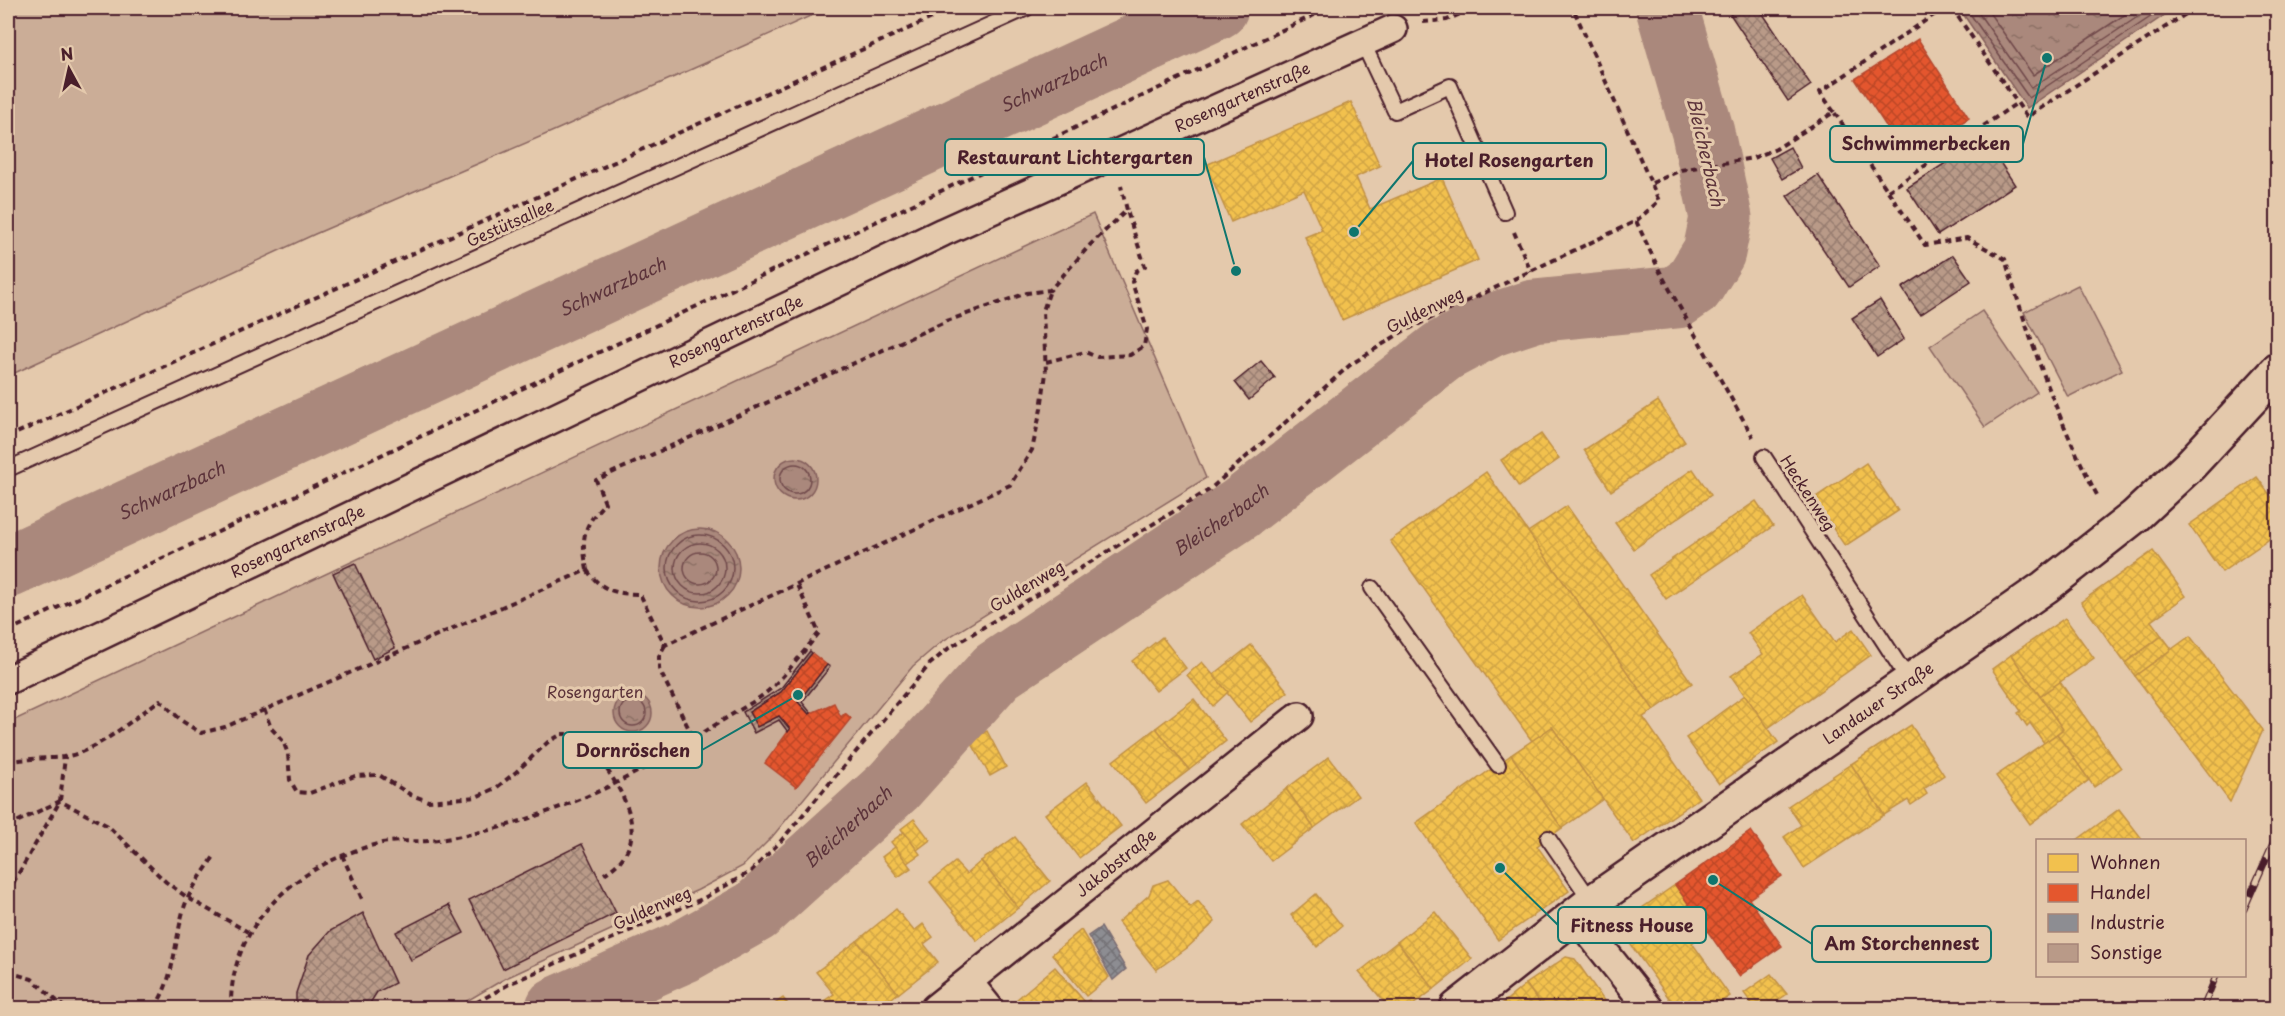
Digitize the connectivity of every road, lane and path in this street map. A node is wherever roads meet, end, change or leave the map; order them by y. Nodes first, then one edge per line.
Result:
1 (954, 8) edge
2 (1027, 8) edge
3 (1329, 8) edge
4 (1473, 8) edge
5 (1573, 8) edge
6 (1944, 8) edge
7 (1952, 8) edge
8 (2195, 8) edge
9 (1467, 9) edge
10 (1393, 29) joint
11 (1362, 41) junction
12 (2017, 103) junction
13 (1834, 112) junction
14 (1115, 154) junction
15 (1652, 183) junction
16 (1888, 191) junction
17 (1126, 210) junction
18 (1505, 212) joint
19 (1636, 221) junction
20 (1531, 272) junction
21 (1050, 290) junction
22 (1046, 362) junction
23 (2277, 370) edge
24 (8, 437) edge
25 (1764, 457) joint
26 (8, 469) edge
27 (2097, 495) dead end
28 (587, 570) junction
29 (797, 585) junction
30 (1372, 588) dead end
31 (8, 631) edge
32 (665, 645) junction
33 (8, 680) edge
34 (1910, 682) junction
35 (264, 709) junction
36 (1299, 716) dead end
37 (694, 739) junction
38 (65, 757) junction
39 (8, 762) edge
40 (1498, 765) dead end
41 (617, 782) junction
42 (60, 801) junction
43 (8, 826) edge
44 (1548, 838) dead end
45 (214, 855) dead end
46 (342, 855) junction
47 (604, 874) dead end
48 (8, 892) edge
49 (188, 898) junction
50 (362, 899) dead end
51 (1583, 909) junction
52 (248, 932) junction
53 (8, 972) edge
54 (969, 983) junction
55 (474, 1003) junction
56 (65, 1008) edge
57 (154, 1008) edge
58 (231, 1008) edge
59 (467, 1008) edge
60 (477, 1008) edge
61 (935, 1008) edge
62 (989, 1008) edge
63 (1457, 1008) edge
64 (1649, 1008) edge

1 - 24 path
2 - 26 lane, Gestütsallee
3 - 31 path
4 - 9 path
5 - 15 path
6 - 13 path
7 - 12 path
8 - 12 path
9 - 10 path
10 - 11 street, Rosengartenstraße
11 - 14 street, Rosengartenstraße
11 - 18 lane
12 - 16 path
13 - 15 path
13 - 16 path
14 - 17 path
14 - 33 street, Rosengartenstraße
15 - 19 path, Guldenweg
16 - 27 path
17 - 21 path
17 - 22 path
18 - 20 path
19 - 20 path, Guldenweg
19 - 25 path, Heckenweg
20 - 55 path, Guldenweg
21 - 22 path
21 - 28 path
22 - 29 path
23 - 34 main road, Landauer Straße
25 - 34 lane, Heckenweg
28 - 32 path
28 - 35 path
29 - 32 path
29 - 37 path
30 - 40 lane
32 - 37 path
34 - 51 main road, Landauer Straße
35 - 38 path
35 - 41 path
36 - 54 street, Jakobstraße
37 - 41 path
38 - 39 path
38 - 42 path
41 - 46 path
41 - 47 path
42 - 43 path
42 - 48 path
42 - 49 path
44 - 51 lane
45 - 49 path
46 - 50 path
46 - 52 path
49 - 52 path
49 - 57 path
51 - 63 main road, Landauer Straße
51 - 64 street
52 - 58 path
53 - 56 path
54 - 61 street, Jakobstraße
54 - 62 street
55 - 59 path, Guldenweg
55 - 60 path

